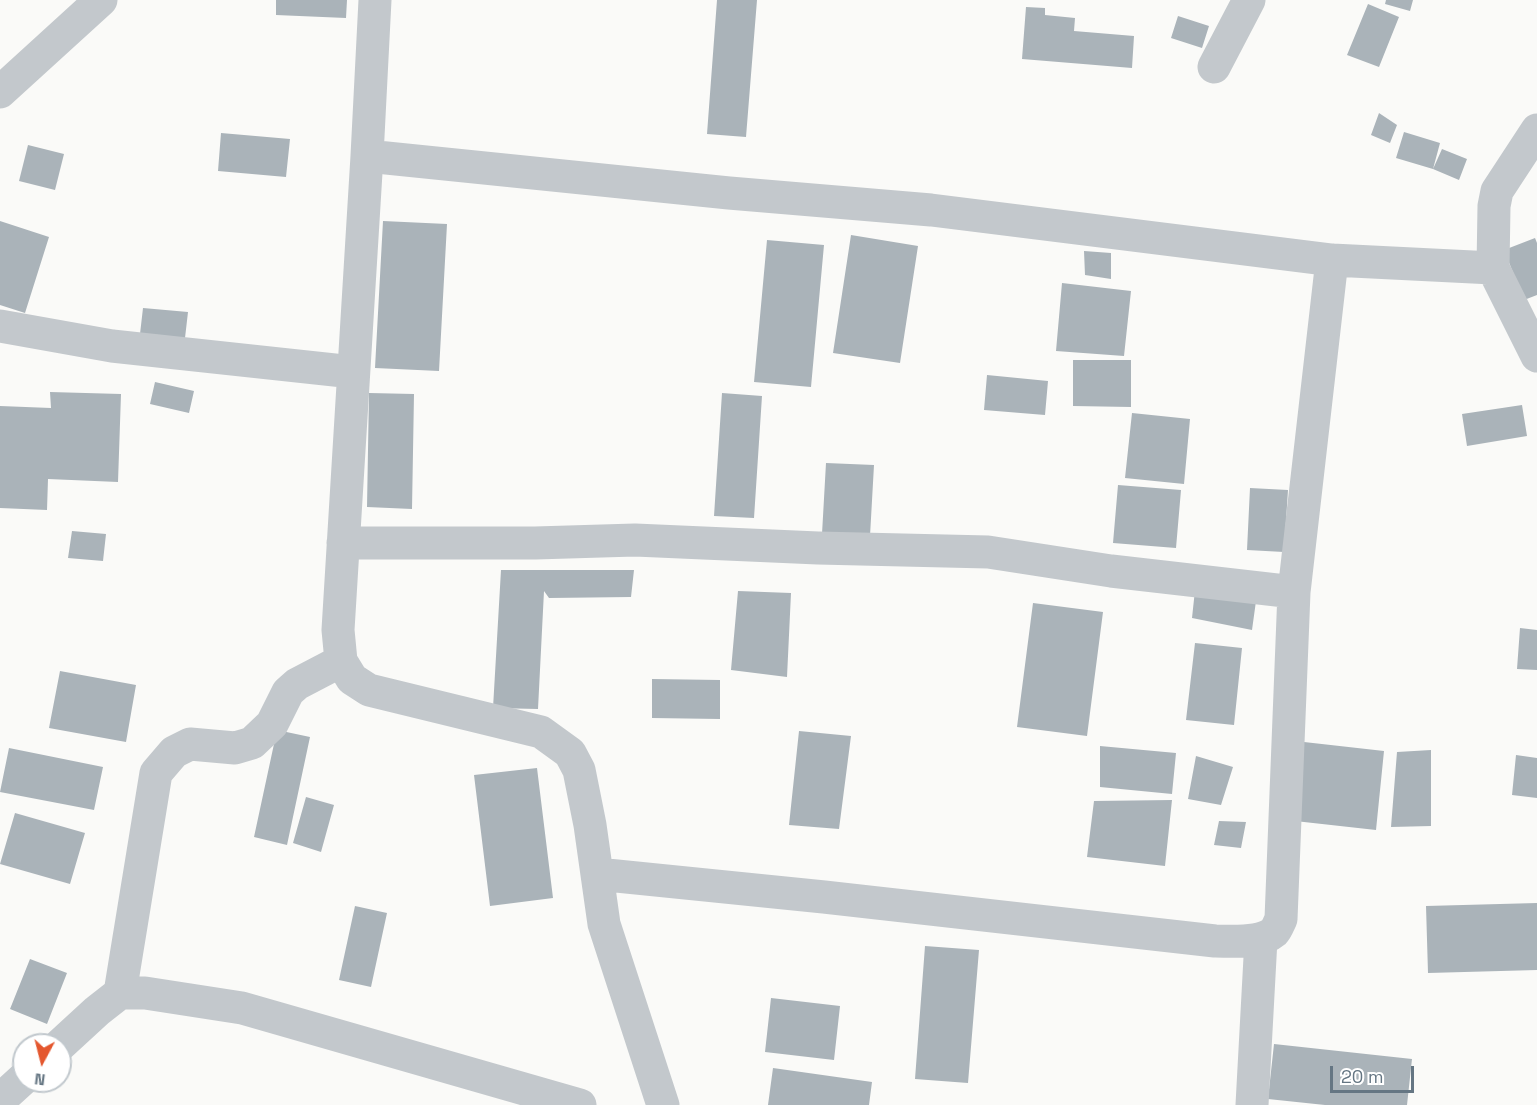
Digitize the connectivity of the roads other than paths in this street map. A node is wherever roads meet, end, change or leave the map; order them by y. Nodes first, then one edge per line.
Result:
1 (101, 0) edge
2 (375, 0) edge
3 (1249, 0) edge
4 (1214, 68) dead end
5 (0, 92) edge
6 (1537, 130) edge
7 (367, 156) junction
8 (1332, 260) junction
9 (1493, 268) junction
10 (0, 326) edge
11 (1537, 356) edge
12 (353, 372) junction
13 (343, 543) junction
14 (1294, 592) junction
15 (341, 661) junction
16 (597, 874) junction
17 (1261, 939) junction
18 (120, 993) junction
19 (72, 1034) edge
20 (12, 1089) edge
21 (0, 1100) edge
22 (580, 1105) edge
23 (663, 1105) edge
24 (1252, 1105) edge

1 - 5 street
2 - 7 street
3 - 4 street
6 - 9 street
7 - 8 street
7 - 12 street
8 - 9 street
8 - 14 street
9 - 11 street
10 - 12 street
12 - 13 street
13 - 14 street
13 - 15 street
14 - 17 street
15 - 16 street
15 - 18 street
16 - 17 street
16 - 23 street
17 - 24 street
18 - 19 street
18 - 22 street
20 - 21 street

